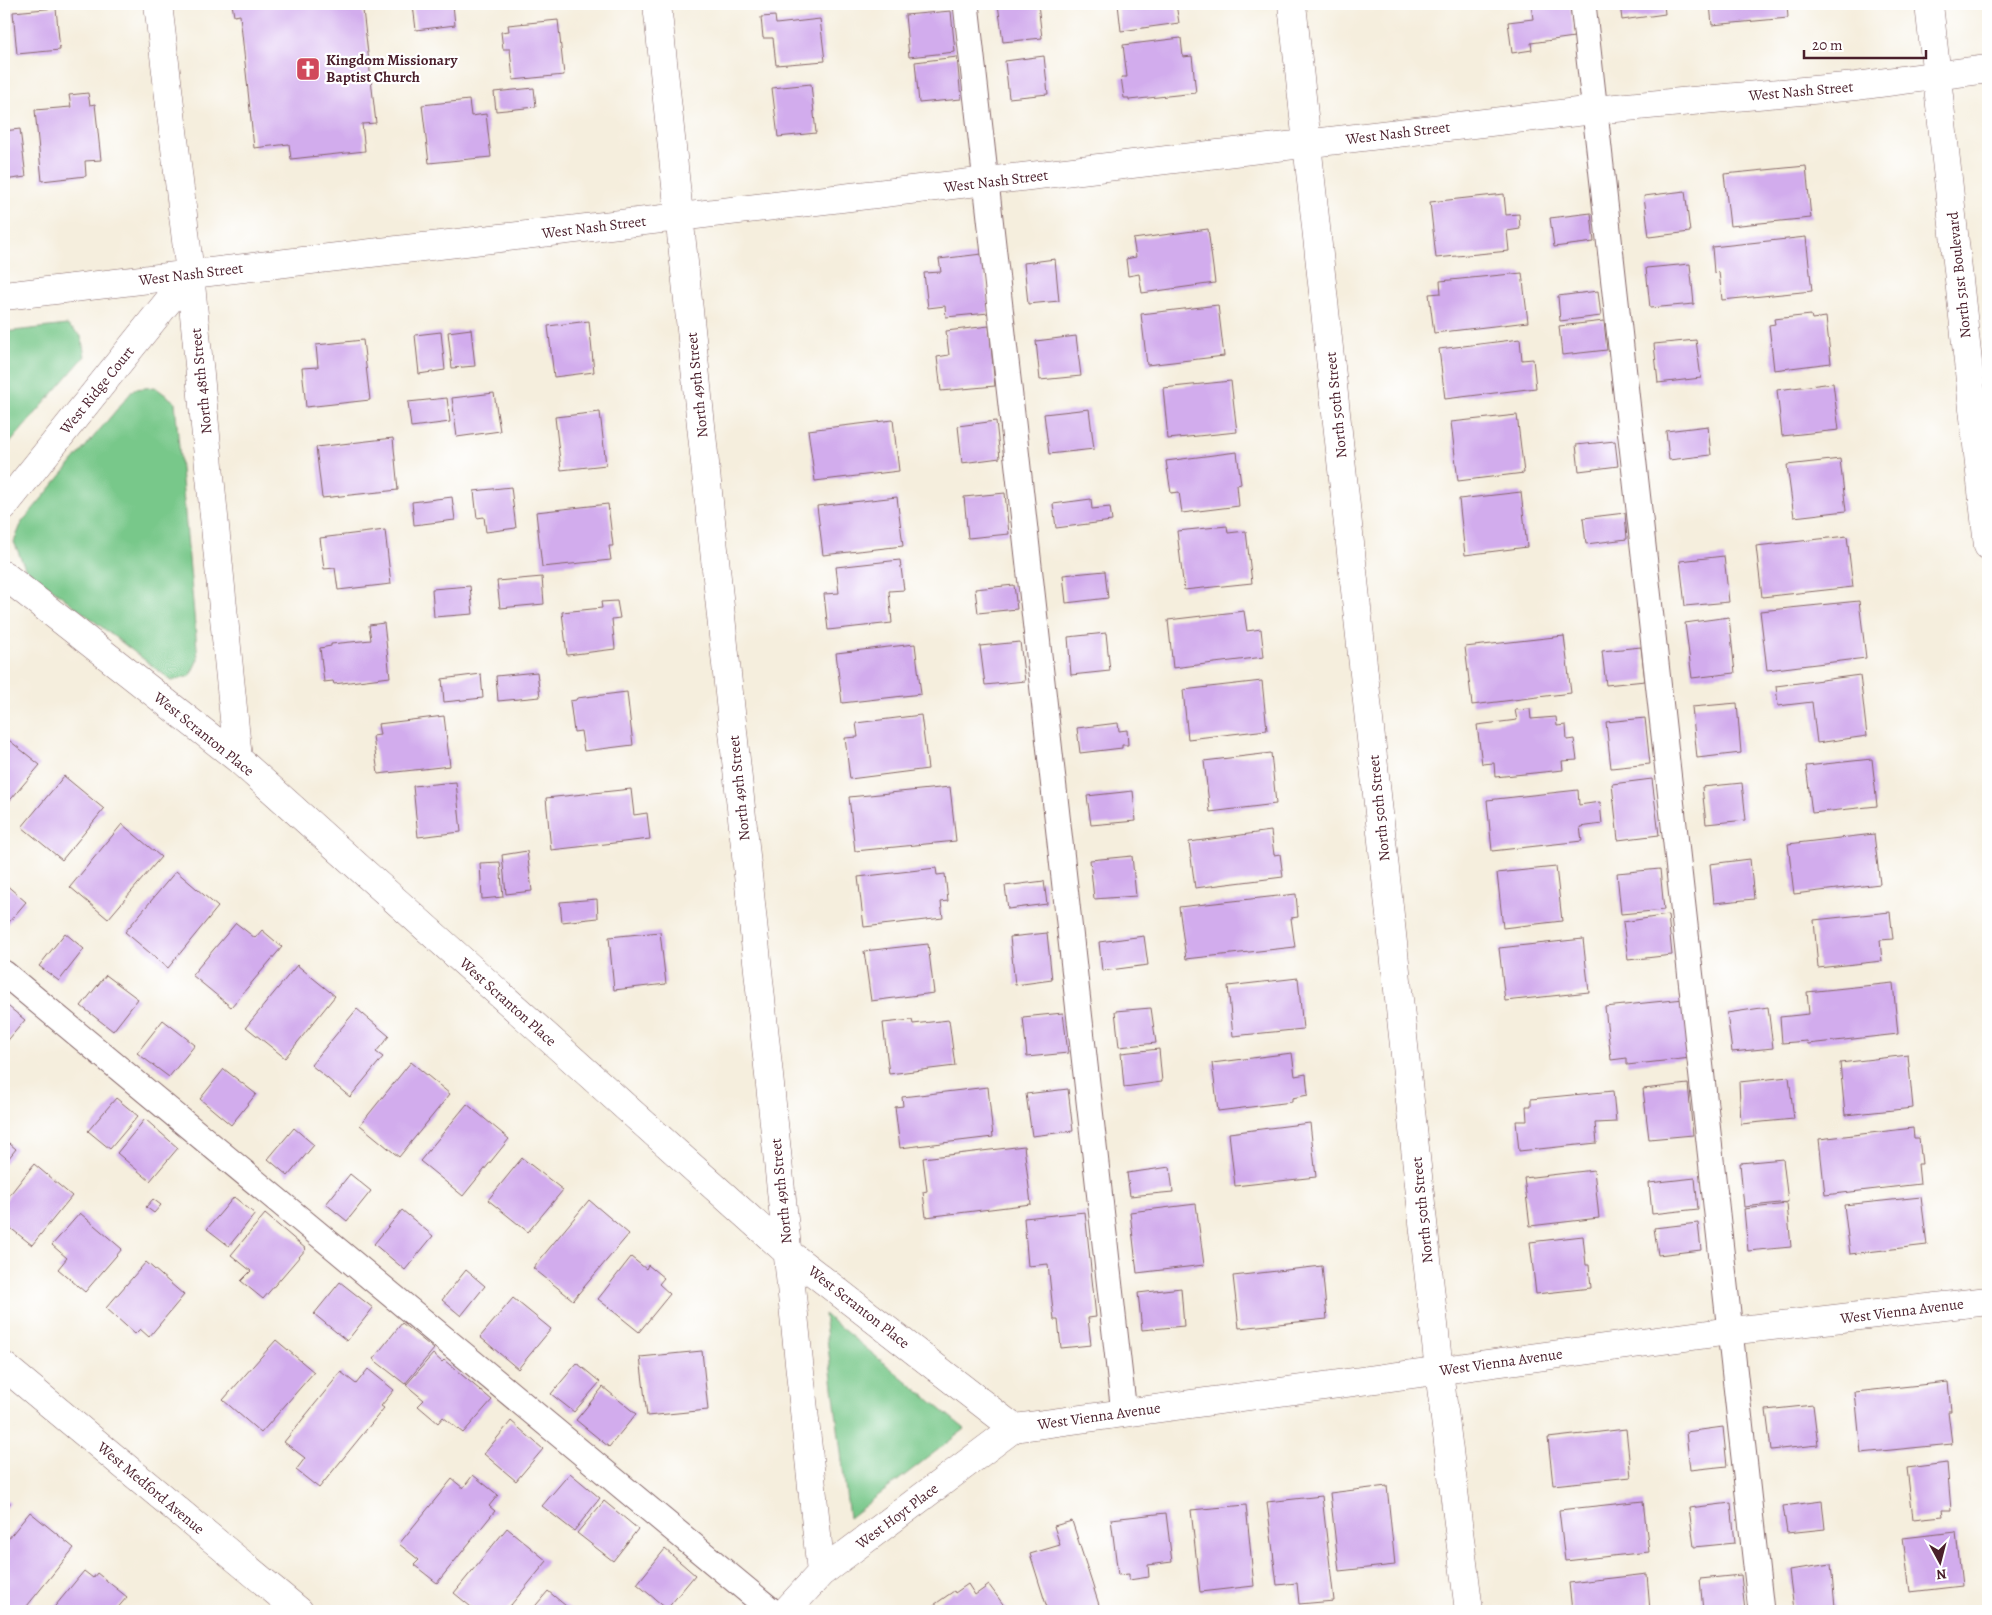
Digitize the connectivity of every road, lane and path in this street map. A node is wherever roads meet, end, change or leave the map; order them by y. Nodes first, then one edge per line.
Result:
1 (158, 4) edge
2 (657, 4) edge
3 (966, 4) edge
4 (1292, 4) edge
5 (1583, 4) edge
6 (1929, 4) edge
7 (1988, 69) edge
8 (1937, 75) junction
9 (1594, 110) junction
10 (1307, 144) junction
11 (985, 182) junction
12 (680, 217) junction
13 (190, 274) junction
14 (4, 296) edge
15 (4, 506) edge
16 (1988, 546) edge
17 (4, 575) edge
18 (238, 759) junction
19 (4, 973) edge
20 (787, 1252) junction
21 (1988, 1301) edge
22 (1730, 1331) junction
23 (4, 1366) edge
24 (1439, 1371) junction
25 (1124, 1413) junction
26 (1014, 1428) junction
27 (821, 1573) junction
28 (299, 1611) edge
29 (772, 1611) edge
30 (786, 1611) edge
31 (1469, 1611) edge
32 (1761, 1611) edge

1 - 13 street, North 48th Street
2 - 12 street, North 49th Street
3 - 11 lane
4 - 10 street, North 50th Street
5 - 9 lane
6 - 8 street, North 51st Boulevard
7 - 8 street, West Nash Street
8 - 9 street, West Nash Street
8 - 16 street, North 51st Boulevard
9 - 10 street, West Nash Street
9 - 22 lane
10 - 11 street, West Nash Street
10 - 24 street, North 50th Street
11 - 12 street, West Nash Street
11 - 25 lane
12 - 13 street, West Nash Street
12 - 20 street, North 49th Street
13 - 14 street, West Nash Street
13 - 15 street, West Ridge Court
13 - 18 street, North 48th Street
17 - 18 street, West Scranton Place
18 - 20 street, West Scranton Place
19 - 29 lane
20 - 26 street, West Scranton Place
20 - 27 street, North 49th Street
21 - 22 street, West Vienna Avenue
22 - 24 street, West Vienna Avenue
22 - 32 lane
23 - 28 street, West Medford Avenue
24 - 25 street, West Vienna Avenue
24 - 31 street, North 50th Street
25 - 26 street, West Vienna Avenue
26 - 27 street, West Hoyt Place
27 - 30 street, West Hoyt Place

